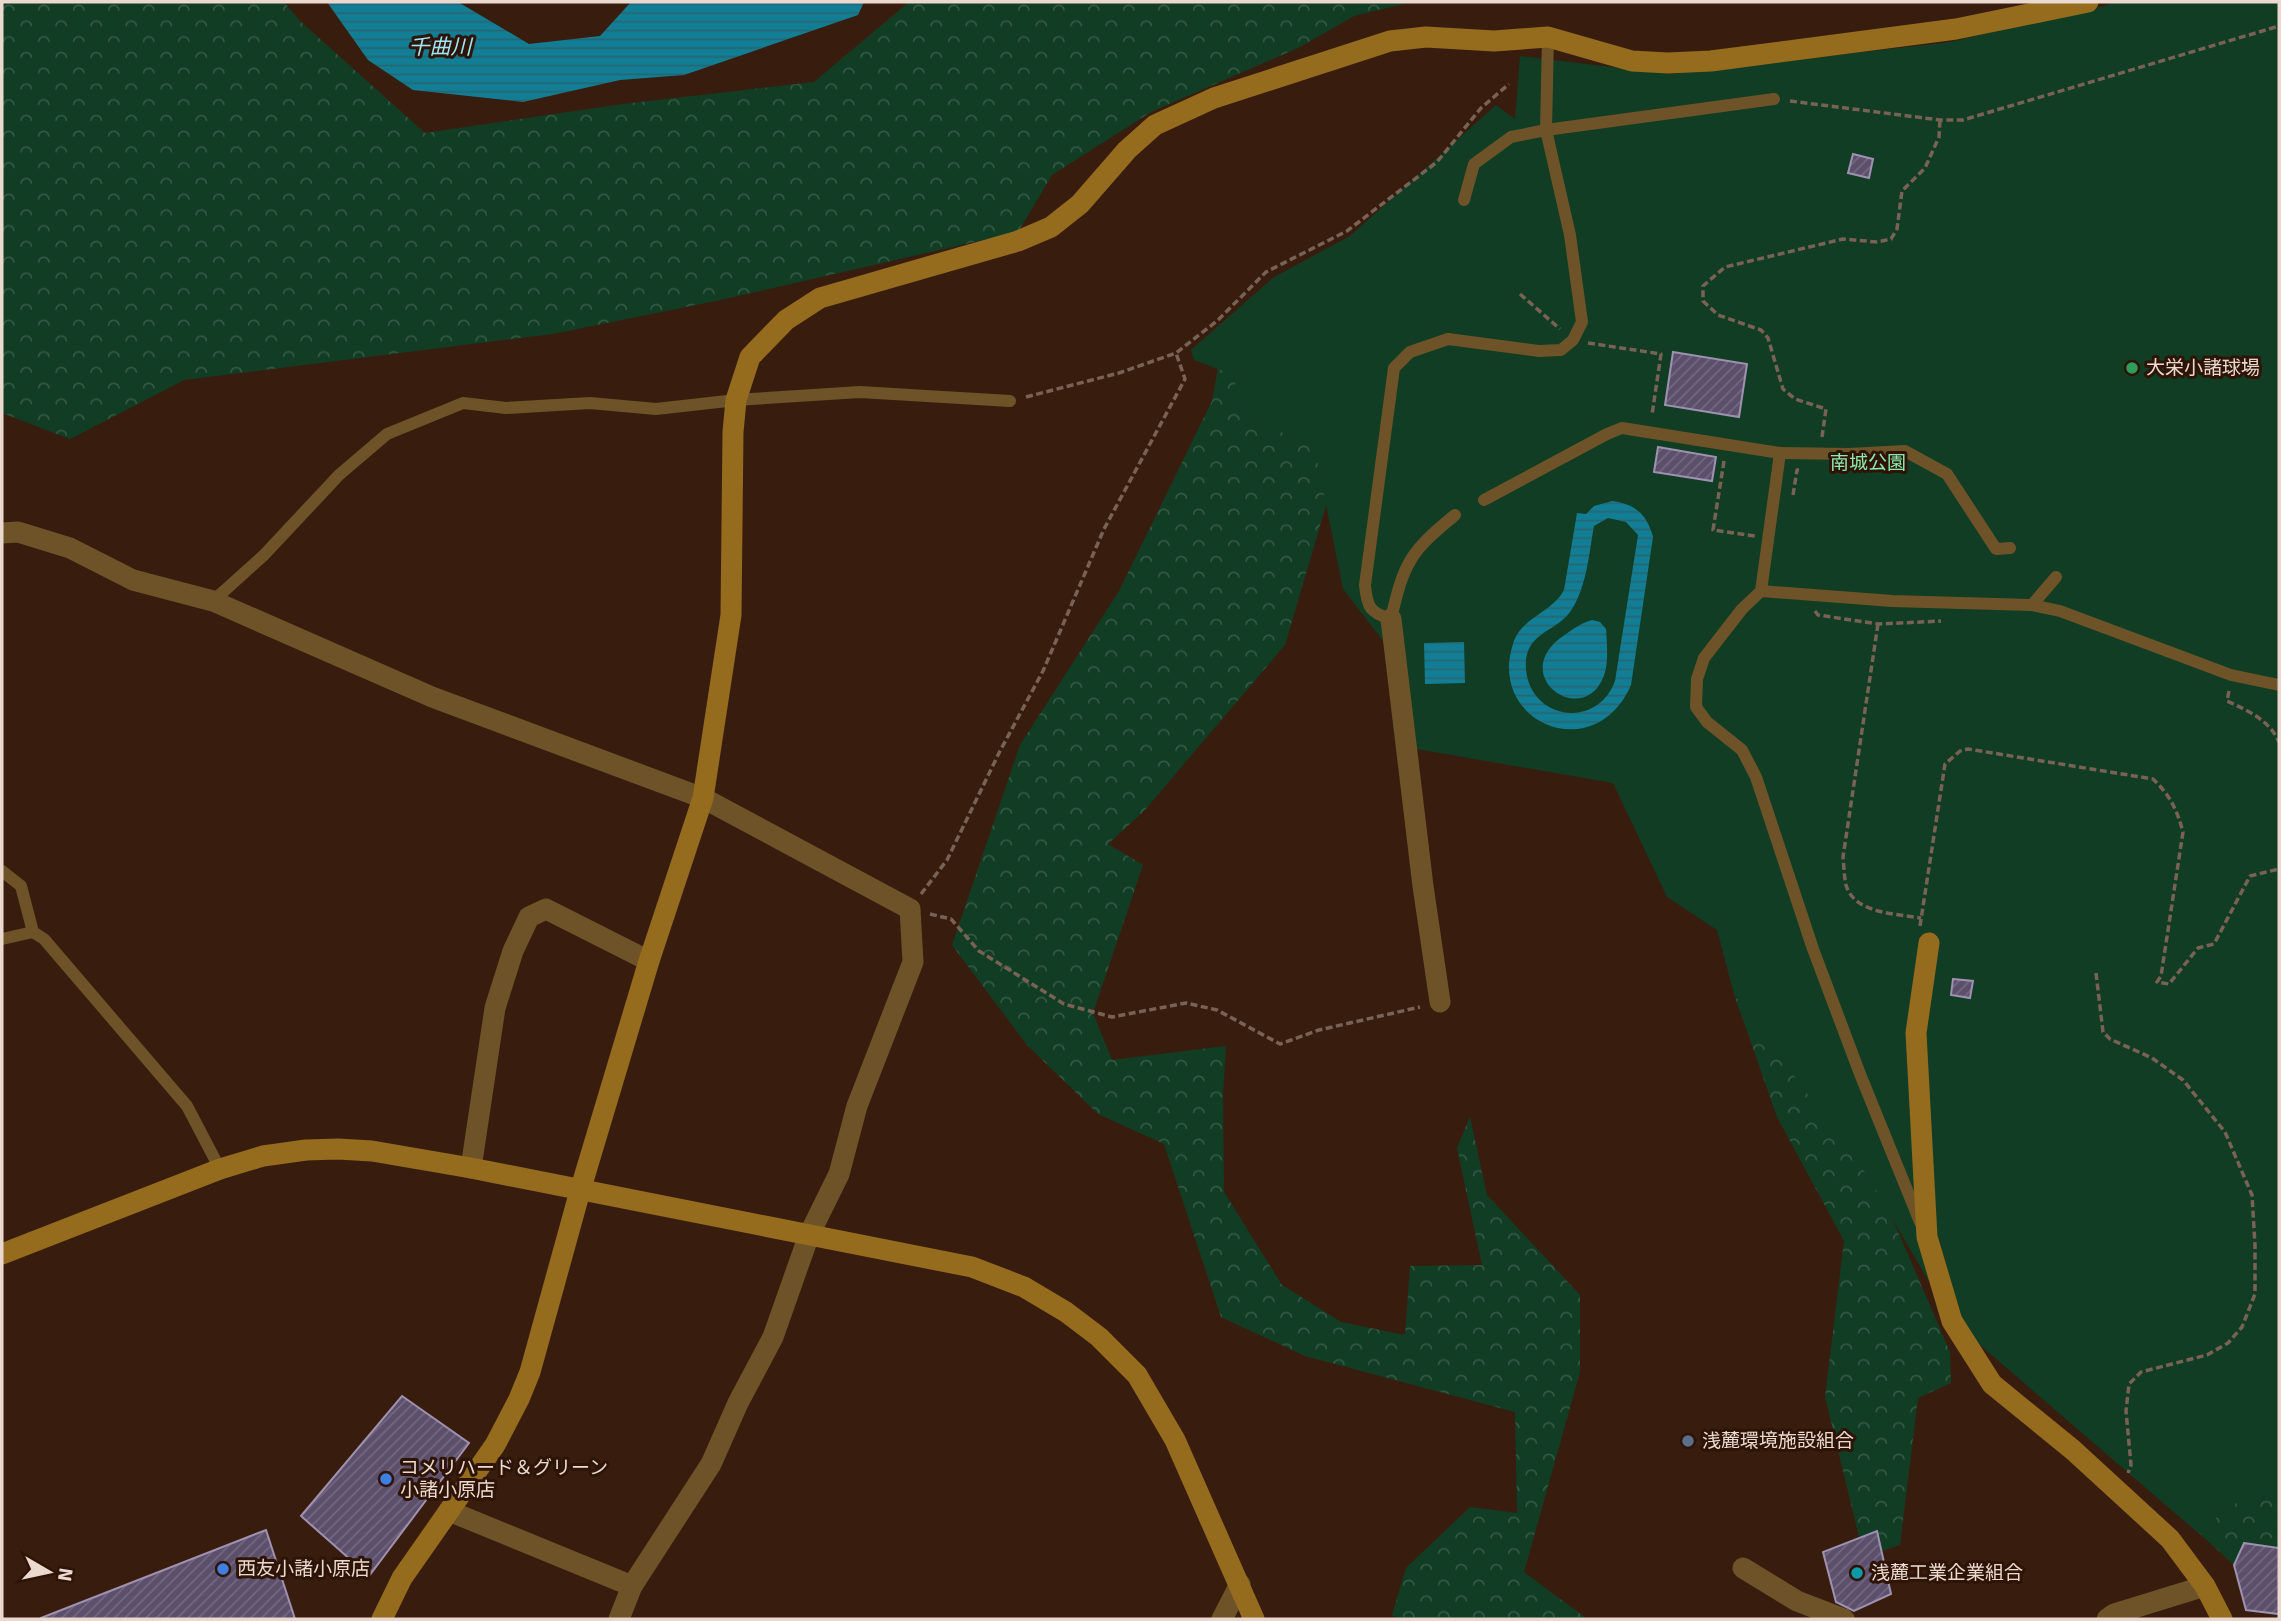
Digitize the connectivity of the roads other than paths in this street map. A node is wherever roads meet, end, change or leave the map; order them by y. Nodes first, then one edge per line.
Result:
1 (2088, 2) edge
2 (1548, 37) junction
3 (1774, 99) road end
4 (1546, 130) junction
5 (1464, 200) dead end
6 (736, 400) junction
7 (1010, 401) road end
8 (1780, 453) junction
9 (1484, 500) dead end
10 (1455, 514) dead end
11 (2, 533) edge
12 (2010, 548) dead end
13 (2056, 577) dead end
14 (1761, 591) junction
15 (213, 601) junction
16 (2032, 605) junction
17 (1391, 619) junction
18 (2279, 685) edge
19 (703, 797) junction
20 (2, 871) edge
21 (33, 932) junction
22 (1924, 937) road end
23 (2, 939) edge
24 (649, 961) junction
25 (1440, 1002) road end
26 (471, 1168) junction
27 (220, 1169) junction
28 (580, 1191) junction
29 (809, 1235) junction
30 (1927, 1237) junction
31 (2, 1254) edge
32 (449, 1511) junction
33 (1743, 1567) dead end
34 (1240, 1584) junction
35 (632, 1586) junction
36 (2205, 1586) junction
37 (382, 1619) edge
38 (619, 1619) edge
39 (1222, 1619) edge
40 (1254, 1619) edge
41 (1844, 1619) edge
42 (2107, 1619) edge
43 (2222, 1619) edge

1 - 2 street
2 - 4 lane
2 - 6 street
3 - 4 lane
4 - 5 lane
4 - 17 lane
6 - 7 lane
6 - 15 lane
6 - 19 street
8 - 9 lane
8 - 12 lane
8 - 14 lane
10 - 17 lane
11 - 15 street
13 - 16 lane
14 - 16 lane
14 - 30 lane
15 - 19 street
16 - 18 lane
17 - 25 street
19 - 24 street
19 - 29 street
20 - 21 lane
21 - 23 lane
21 - 27 lane
22 - 30 street
24 - 26 street
24 - 28 street
26 - 27 street
26 - 28 street
27 - 31 street
28 - 29 street
28 - 32 street
29 - 34 street
29 - 35 street
30 - 36 street
32 - 35 street
32 - 37 street
33 - 41 street
34 - 39 street
34 - 40 street
35 - 38 street
36 - 42 street
36 - 43 street

